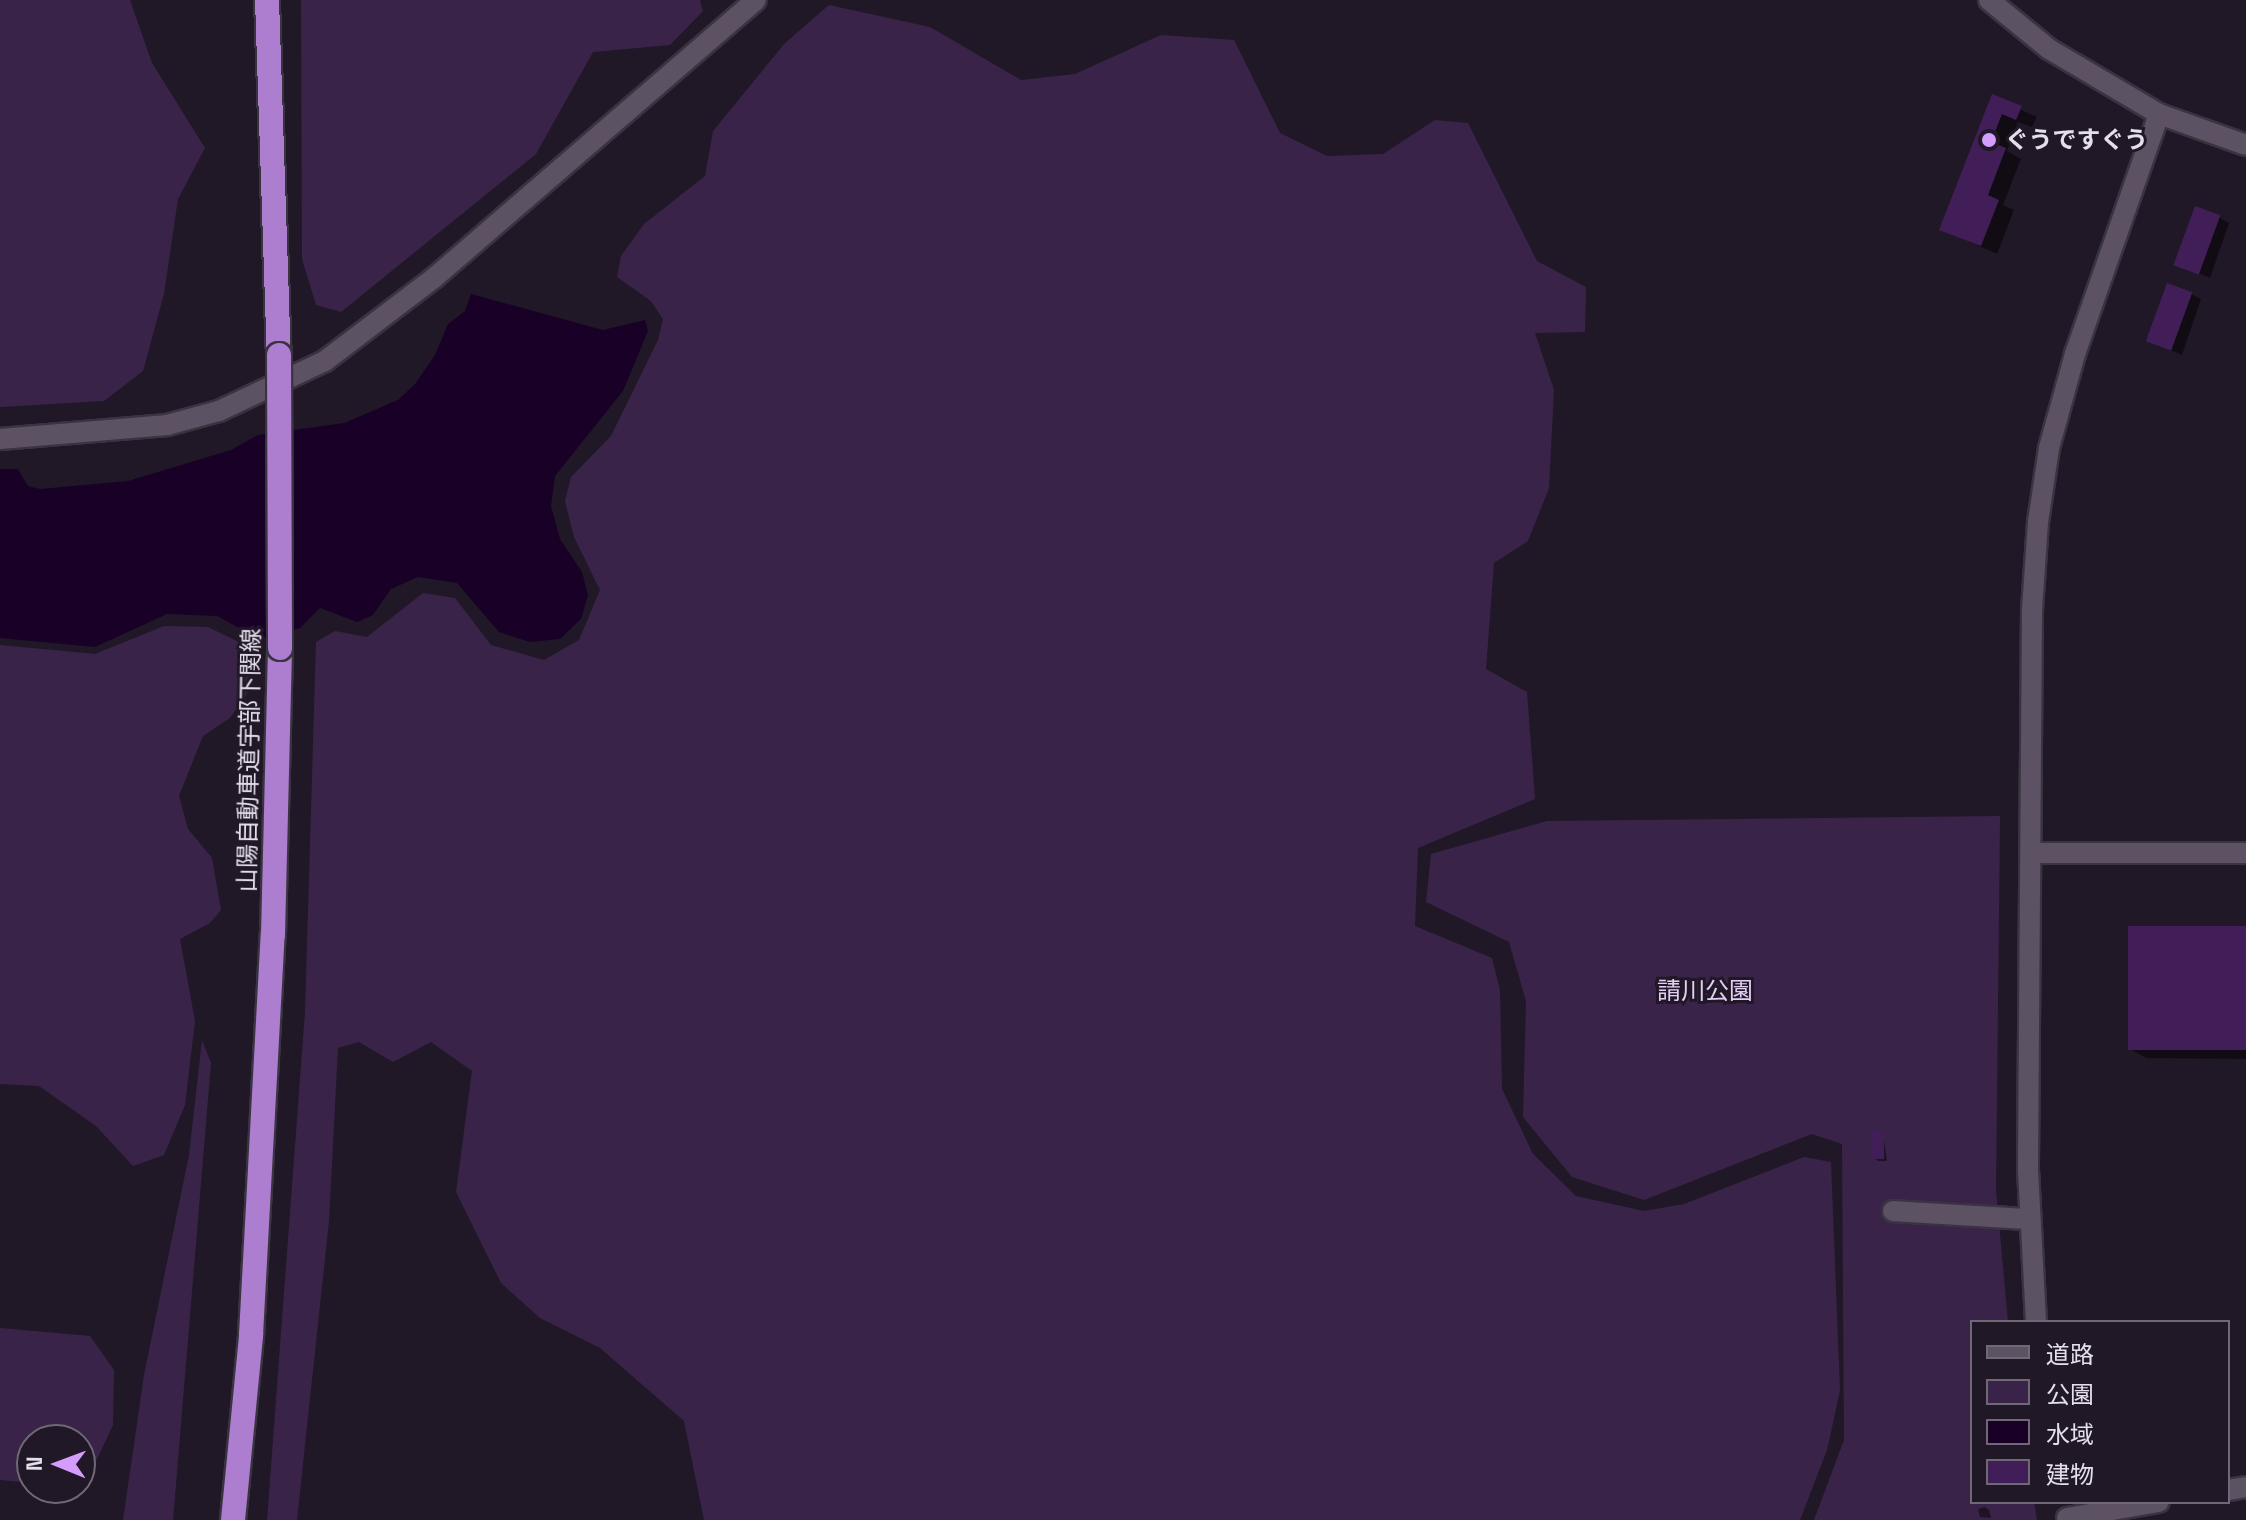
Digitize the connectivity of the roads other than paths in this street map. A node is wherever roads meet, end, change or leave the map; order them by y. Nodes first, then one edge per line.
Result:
1 (267, 0) edge
2 (756, 0) edge
3 (1989, 0) edge
4 (2159, 114) junction
5 (2246, 145) edge
6 (0, 439) edge
7 (2031, 853) junction
8 (2246, 853) edge
9 (1893, 1211) dead end
10 (2029, 1219) junction
11 (2036, 1320) edge
12 (2142, 1504) edge
13 (2067, 1513) edge
14 (233, 1520) edge

1 - 14 highway, 山陽自動車道宇部下関線, bridge
2 - 6 street
3 - 4 street
4 - 5 street
4 - 7 street
7 - 8 street
7 - 10 street
9 - 10 street
10 - 11 street
12 - 13 street

